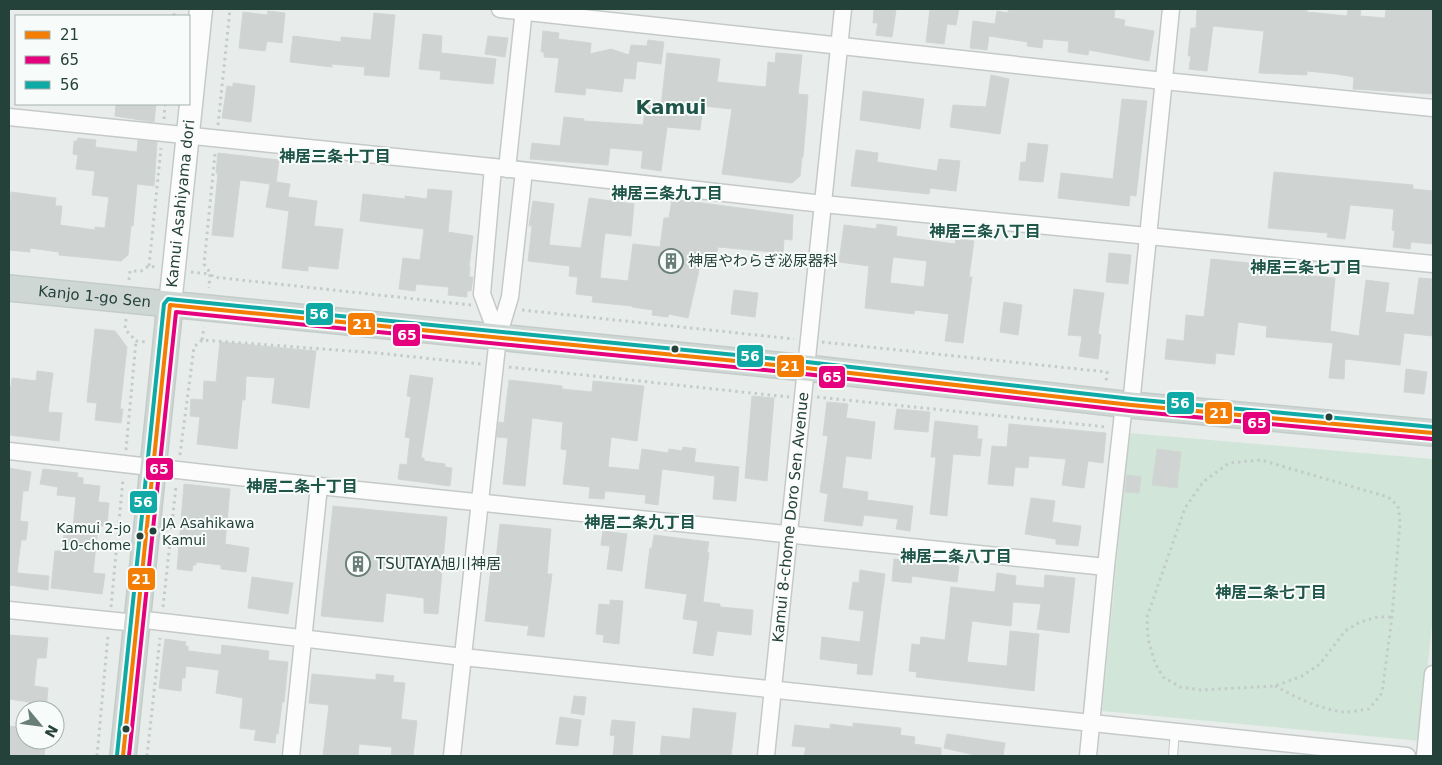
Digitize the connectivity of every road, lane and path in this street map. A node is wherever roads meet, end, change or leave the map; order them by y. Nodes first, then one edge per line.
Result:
1 (201, 9) edge
2 (500, 9) edge
3 (843, 9) edge
4 (1171, 9) edge
5 (524, 10) edge
6 (840, 46) junction
7 (1164, 81) junction
8 (165, 105) edge
9 (1433, 108) edge
10 (9, 117) edge
11 (162, 132) junction
12 (188, 136) junction
13 (500, 168) junction
14 (524, 171) junction
15 (823, 204) junction
16 (1148, 235) junction
17 (204, 264) dead end
18 (1433, 264) edge
19 (130, 271) dead end
20 (9, 288) edge
21 (170, 305) junction
22 (486, 306) junction
23 (507, 308) junction
24 (528, 311) dead end
25 (125, 329) dead end
26 (498, 337) junction
27 (495, 365) junction
28 (806, 368) junction
29 (804, 397) junction
30 (1127, 405) junction
31 (1110, 427) dead end
32 (1433, 433) edge
33 (9, 451) edge
34 (125, 463) junction
35 (153, 466) junction
36 (178, 470) junction
37 (319, 486) junction
38 (480, 502) junction
39 (789, 534) junction
40 (1106, 567) junction
41 (9, 610) edge
42 (1392, 617) junction
43 (110, 620) junction
44 (137, 621) junction
45 (162, 621) junction
46 (304, 637) junction
47 (463, 657) junction
48 (1433, 674) edge
49 (1275, 686) junction
50 (773, 690) junction
51 (1091, 723) junction
52 (1175, 731) junction
53 (97, 756) edge
54 (122, 756) edge
55 (147, 756) edge
56 (291, 756) edge
57 (452, 756) edge
58 (766, 756) edge
59 (1088, 756) edge
60 (1173, 756) edge
61 (1406, 756) edge
62 (1425, 756) edge

1 - 12 street, Kamui Asahiyama dori
2 - 5 street
3 - 6 street, Kamui 8-chome Doro Sen Avenue
4 - 7 street
5 - 6 street
5 - 13 street
6 - 7 street
6 - 15 street, Kamui 8-chome Doro Sen Avenue
7 - 9 street
7 - 16 street
8 - 11 path
10 - 11 street
11 - 12 street
11 - 19 path
12 - 13 street
12 - 21 street, Kamui Asahiyama dori
13 - 14 street
13 - 22 street
14 - 15 street
14 - 23 street
15 - 16 street
15 - 28 street, Kamui 8-chome Doro Sen Avenue
16 - 18 street
16 - 30 street
17 - 22 path
20 - 21 main road, Kanjo 1-go Sen
21 - 26 main road, Kanjo 1-go Sen
21 - 35 main road, Kamui Asahiyama dori
22 - 26 street
23 - 24 path
23 - 26 street
25 - 34 path
26 - 27 street
26 - 28 main road, Kanjo 1-go Sen
27 - 29 path
27 - 36 path
27 - 38 street
28 - 29 street, Kamui 8-chome Doro Sen Avenue
28 - 30 main road, Kanjo 1-go Sen
29 - 31 path
29 - 39 street, Kamui 8-chome Doro Sen Avenue
30 - 32 main road, Kanjo 1-go Sen
30 - 40 street
33 - 34 street
34 - 35 street
34 - 43 path
35 - 36 street
35 - 44 main road, Kamui Asahiyama dori
36 - 37 street
36 - 45 path
37 - 38 street
37 - 46 street
38 - 39 street
38 - 47 street
39 - 40 street
39 - 50 street, Kamui 8-chome Doro Sen Avenue
40 - 51 street
41 - 43 street
42 - 49 path
42 - 49 path
42 - 49 path
43 - 44 street
43 - 53 path
44 - 45 street
44 - 54 main road, Kamui Asahiyama dori
45 - 46 street
45 - 55 path
46 - 47 street
46 - 56 street
47 - 50 street
47 - 57 street
48 - 62 street
50 - 51 street
50 - 58 street, Kamui 8-chome Doro Sen Avenue
51 - 52 street
51 - 59 street
52 - 60 lane
52 - 61 street

